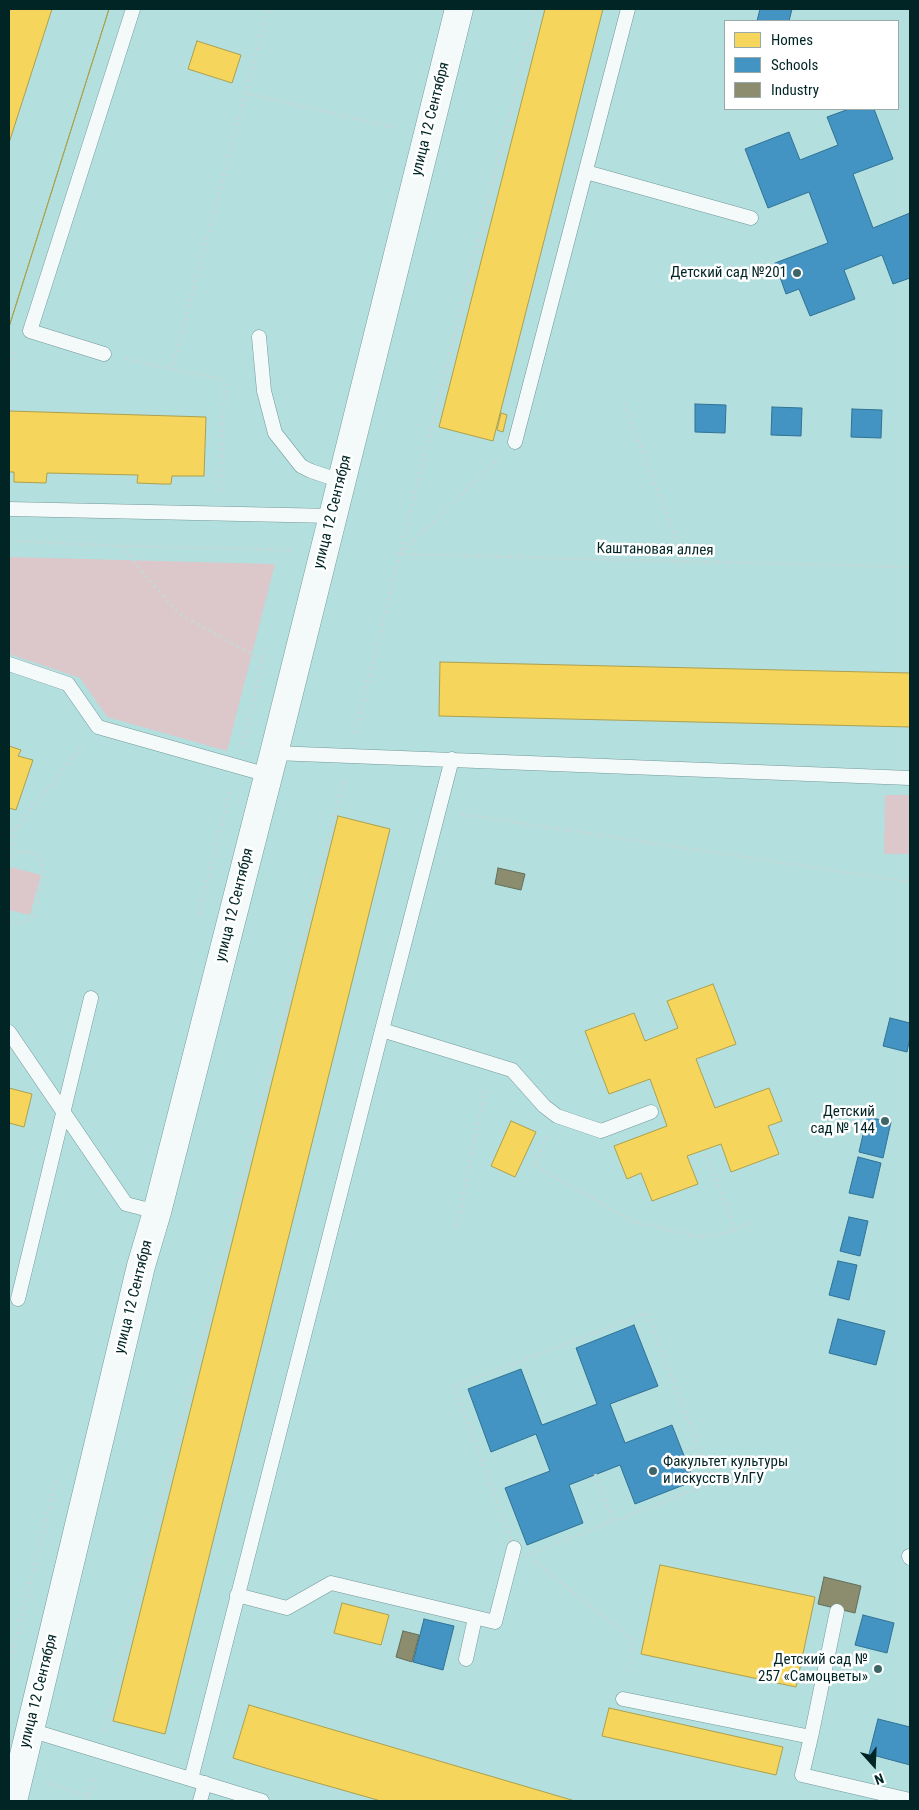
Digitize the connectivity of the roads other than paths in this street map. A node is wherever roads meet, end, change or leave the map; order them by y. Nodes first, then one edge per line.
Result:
1 (134, 9) edge
2 (459, 9) edge
3 (628, 9) edge
4 (586, 172) junction
5 (751, 218) dead end
6 (259, 337) dead end
7 (104, 354) road end
8 (515, 442) road end
9 (341, 481) junction
10 (9, 509) edge
11 (333, 516) junction
12 (9, 664) edge
13 (452, 759) junction
14 (271, 764) junction
15 (910, 778) edge
16 (91, 998) dead end
17 (382, 1030) junction
18 (9, 1032) edge
19 (652, 1112) dead end
20 (63, 1114) junction
21 (156, 1212) junction
22 (18, 1300) dead end
23 (514, 1548) road end
24 (237, 1595) junction
25 (836, 1611) dead end
26 (475, 1618) junction
27 (466, 1660) dead end
28 (623, 1699) road end
29 (30, 1730) junction
30 (811, 1737) junction
31 (191, 1779) junction
32 (205, 1783) junction
33 (12, 1794) edge
34 (910, 1800) edge
35 (200, 1801) edge
36 (262, 1801) edge

1 - 7 lane
2 - 9 street, улица 12 Сентября
3 - 4 lane
4 - 5 lane
4 - 8 lane
6 - 9 lane
9 - 11 street, улица 12 Сентября
10 - 11 lane
11 - 14 street, улица 12 Сентября
12 - 14 lane
13 - 14 lane
13 - 15 lane
13 - 17 lane
14 - 21 street, улица 12 Сентября
16 - 20 lane
17 - 19 lane
17 - 24 lane
18 - 20 lane
20 - 21 lane
20 - 22 lane
21 - 29 street, улица 12 Сентября
23 - 26 lane
24 - 26 lane
24 - 31 lane
25 - 30 lane
26 - 27 lane
28 - 30 lane
29 - 31 lane
29 - 33 street, улица 12 Сентября
30 - 34 lane
31 - 32 lane
32 - 35 lane
32 - 36 lane

